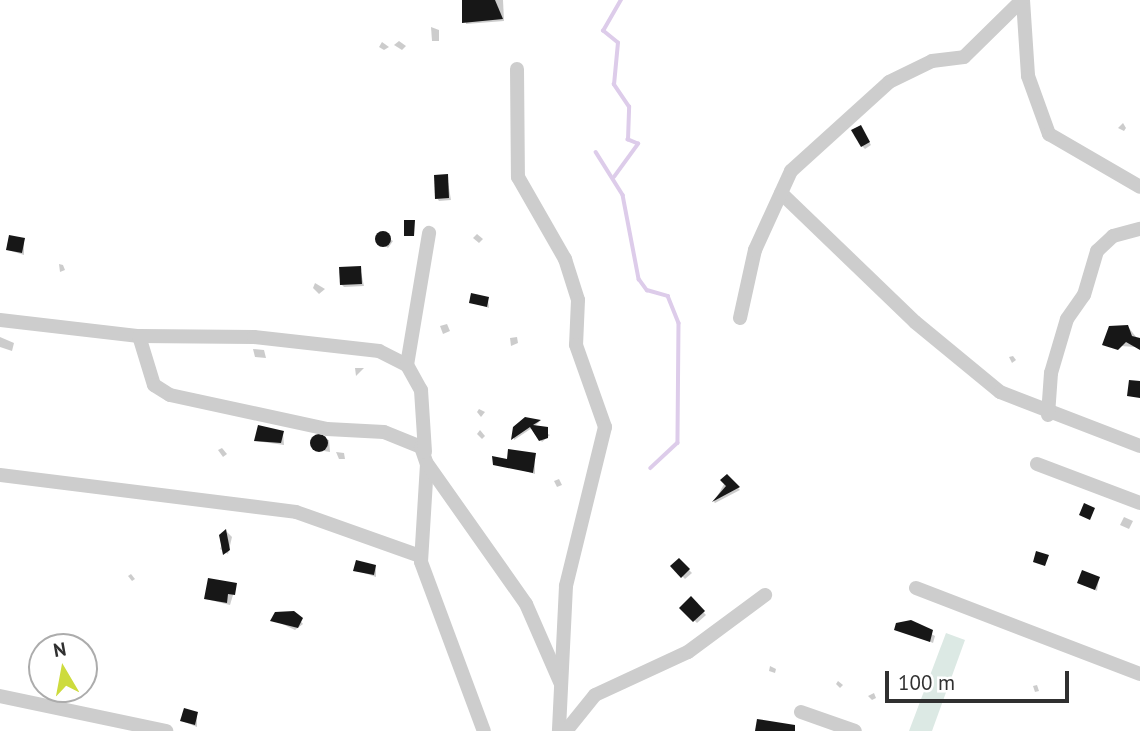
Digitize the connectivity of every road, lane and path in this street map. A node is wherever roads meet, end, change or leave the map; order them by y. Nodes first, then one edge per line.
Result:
1 (1023, 0) edge
2 (517, 69) dead end
3 (1140, 187) edge
4 (782, 193) junction
5 (1140, 229) edge
6 (429, 233) dead end
7 (740, 318) dead end
8 (0, 320) edge
9 (138, 336) junction
10 (407, 365) junction
11 (1048, 415) junction
12 (1140, 446) edge
13 (426, 458) junction
14 (1037, 464) dead end
15 (0, 475) edge
16 (1140, 503) edge
17 (420, 556) junction
18 (916, 588) dead end
19 (765, 595) dead end
20 (1140, 674) edge
21 (562, 688) junction
22 (0, 695) edge
23 (801, 712) dead end
24 (166, 731) edge
25 (484, 731) edge
26 (559, 731) edge
27 (566, 731) edge
28 (855, 731) edge

1 - 3 street
1 - 4 street
2 - 21 street
4 - 7 street
4 - 11 street
5 - 11 street
6 - 10 street
8 - 9 street
9 - 10 street
9 - 13 street
10 - 13 street
11 - 12 street
13 - 17 street
13 - 21 street
14 - 16 street
15 - 17 street
17 - 25 street
18 - 20 street
19 - 27 street
21 - 26 street
22 - 24 street
23 - 28 street

